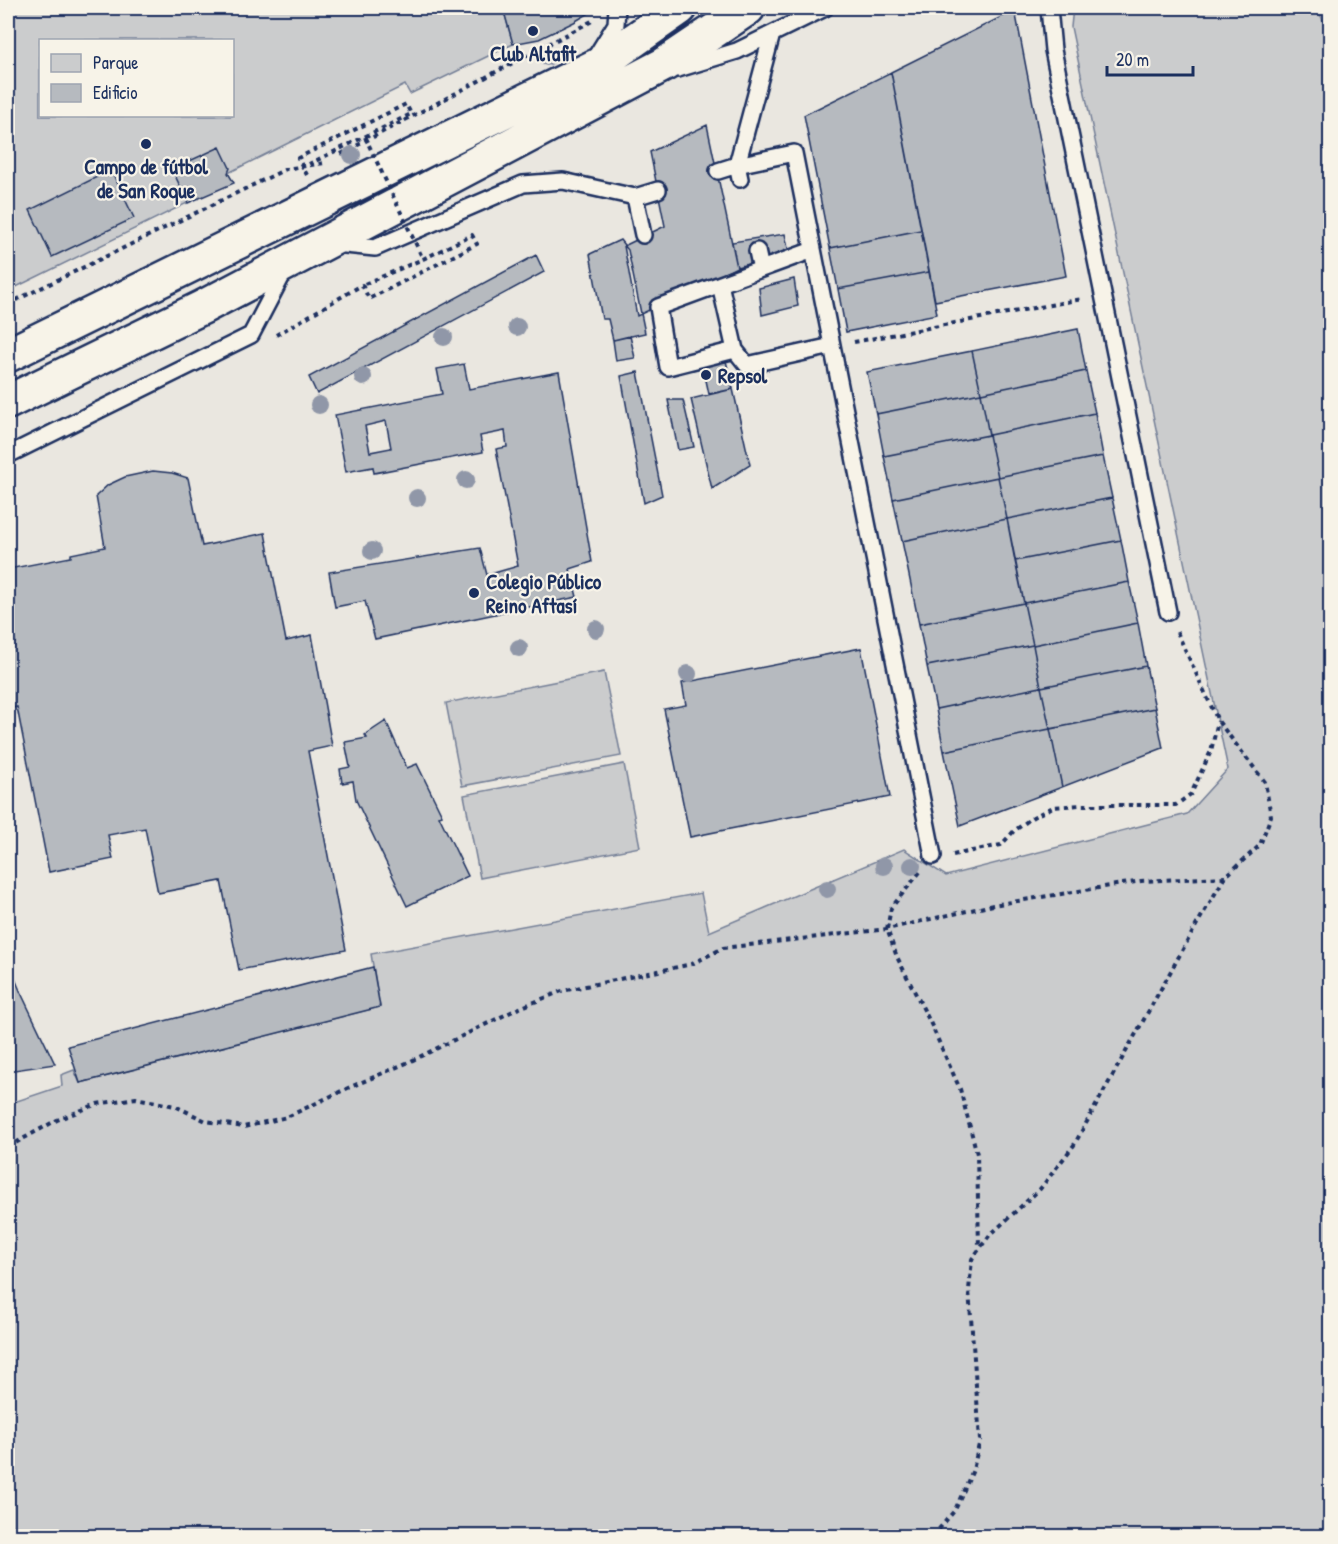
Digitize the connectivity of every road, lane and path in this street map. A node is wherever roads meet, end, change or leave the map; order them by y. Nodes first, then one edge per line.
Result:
1 (617, 8) edge
2 (680, 8) edge
3 (748, 8) edge
4 (825, 8) edge
5 (1049, 8) edge
6 (594, 20) dead end
7 (772, 34) junction
8 (587, 71) junction
9 (626, 84) junction
10 (365, 138) junction
11 (298, 158) dead end
12 (303, 166) junction
13 (718, 171) dead end
14 (738, 172) junction
15 (658, 190) dead end
16 (635, 197) junction
17 (643, 235) dead end
18 (324, 243) junction
19 (813, 250) junction
20 (757, 251) dead end
21 (423, 260) junction
22 (290, 261) junction
23 (761, 269) junction
24 (720, 284) junction
25 (362, 285) junction
26 (1103, 295) junction
27 (8, 304) edge
28 (251, 335) junction
29 (832, 346) junction
30 (735, 350) junction
31 (8, 355) edge
32 (8, 402) edge
33 (8, 455) edge
34 (1168, 612) joint
35 (1218, 721) junction
36 (933, 856) junction
37 (1225, 877) junction
38 (887, 929) junction
39 (8, 1147) edge
40 (979, 1248) junction
41 (933, 1536) edge

1 - 8 lane
2 - 8 highway
3 - 9 highway
4 - 7 lane
5 - 26 lane
6 - 12 path
7 - 9 lane
7 - 14 lane
8 - 31 highway
9 - 18 highway
10 - 11 path
10 - 12 path
10 - 21 path, bridge
12 - 27 path
13 - 14 lane
14 - 19 lane
15 - 16 lane
16 - 17 lane
16 - 18 lane
18 - 22 highway
19 - 23 lane
19 - 29 lane
20 - 23 lane
21 - 25 path
21 - 25 path
22 - 28 lane
22 - 32 highway
23 - 24 lane
24 - 30 lane
24 - 30 lane
25 - 28 path
26 - 29 path
26 - 34 lane
28 - 33 lane
29 - 30 lane
29 - 36 lane
34 - 35 path
35 - 36 path
35 - 37 path
36 - 38 path
37 - 38 path
37 - 40 path
38 - 39 path
38 - 40 path
40 - 41 path

